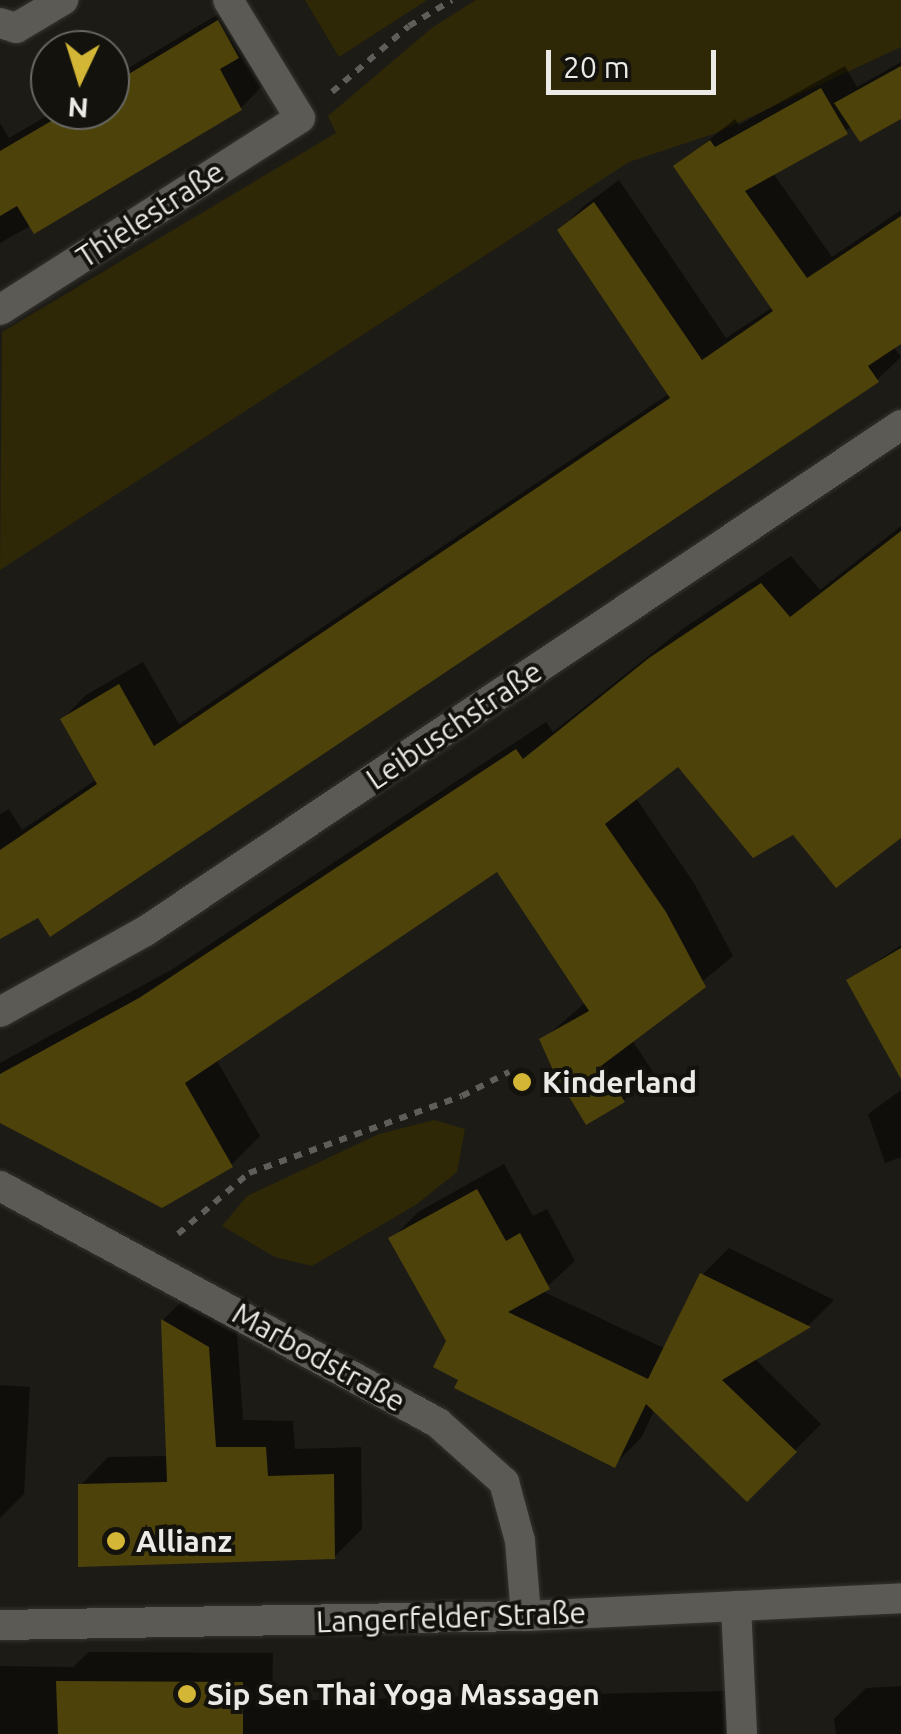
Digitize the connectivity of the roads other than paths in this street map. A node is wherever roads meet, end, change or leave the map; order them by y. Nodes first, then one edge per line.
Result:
1 (63, 0) edge
2 (228, 0) edge
3 (0, 23) edge
4 (0, 310) edge
5 (901, 426) edge
6 (0, 1012) edge
7 (0, 1186) edge
8 (901, 1598) edge
9 (736, 1606) junction
10 (526, 1616) junction
11 (0, 1625) edge
12 (742, 1734) edge

1 - 3 street
2 - 4 street, Thielestraße
5 - 6 street, Leibuschstraße
7 - 10 street, Marbodstraße
8 - 9 street, Langerfelder Straße
9 - 10 street, Langerfelder Straße
9 - 12 street
10 - 11 street, Langerfelder Straße

